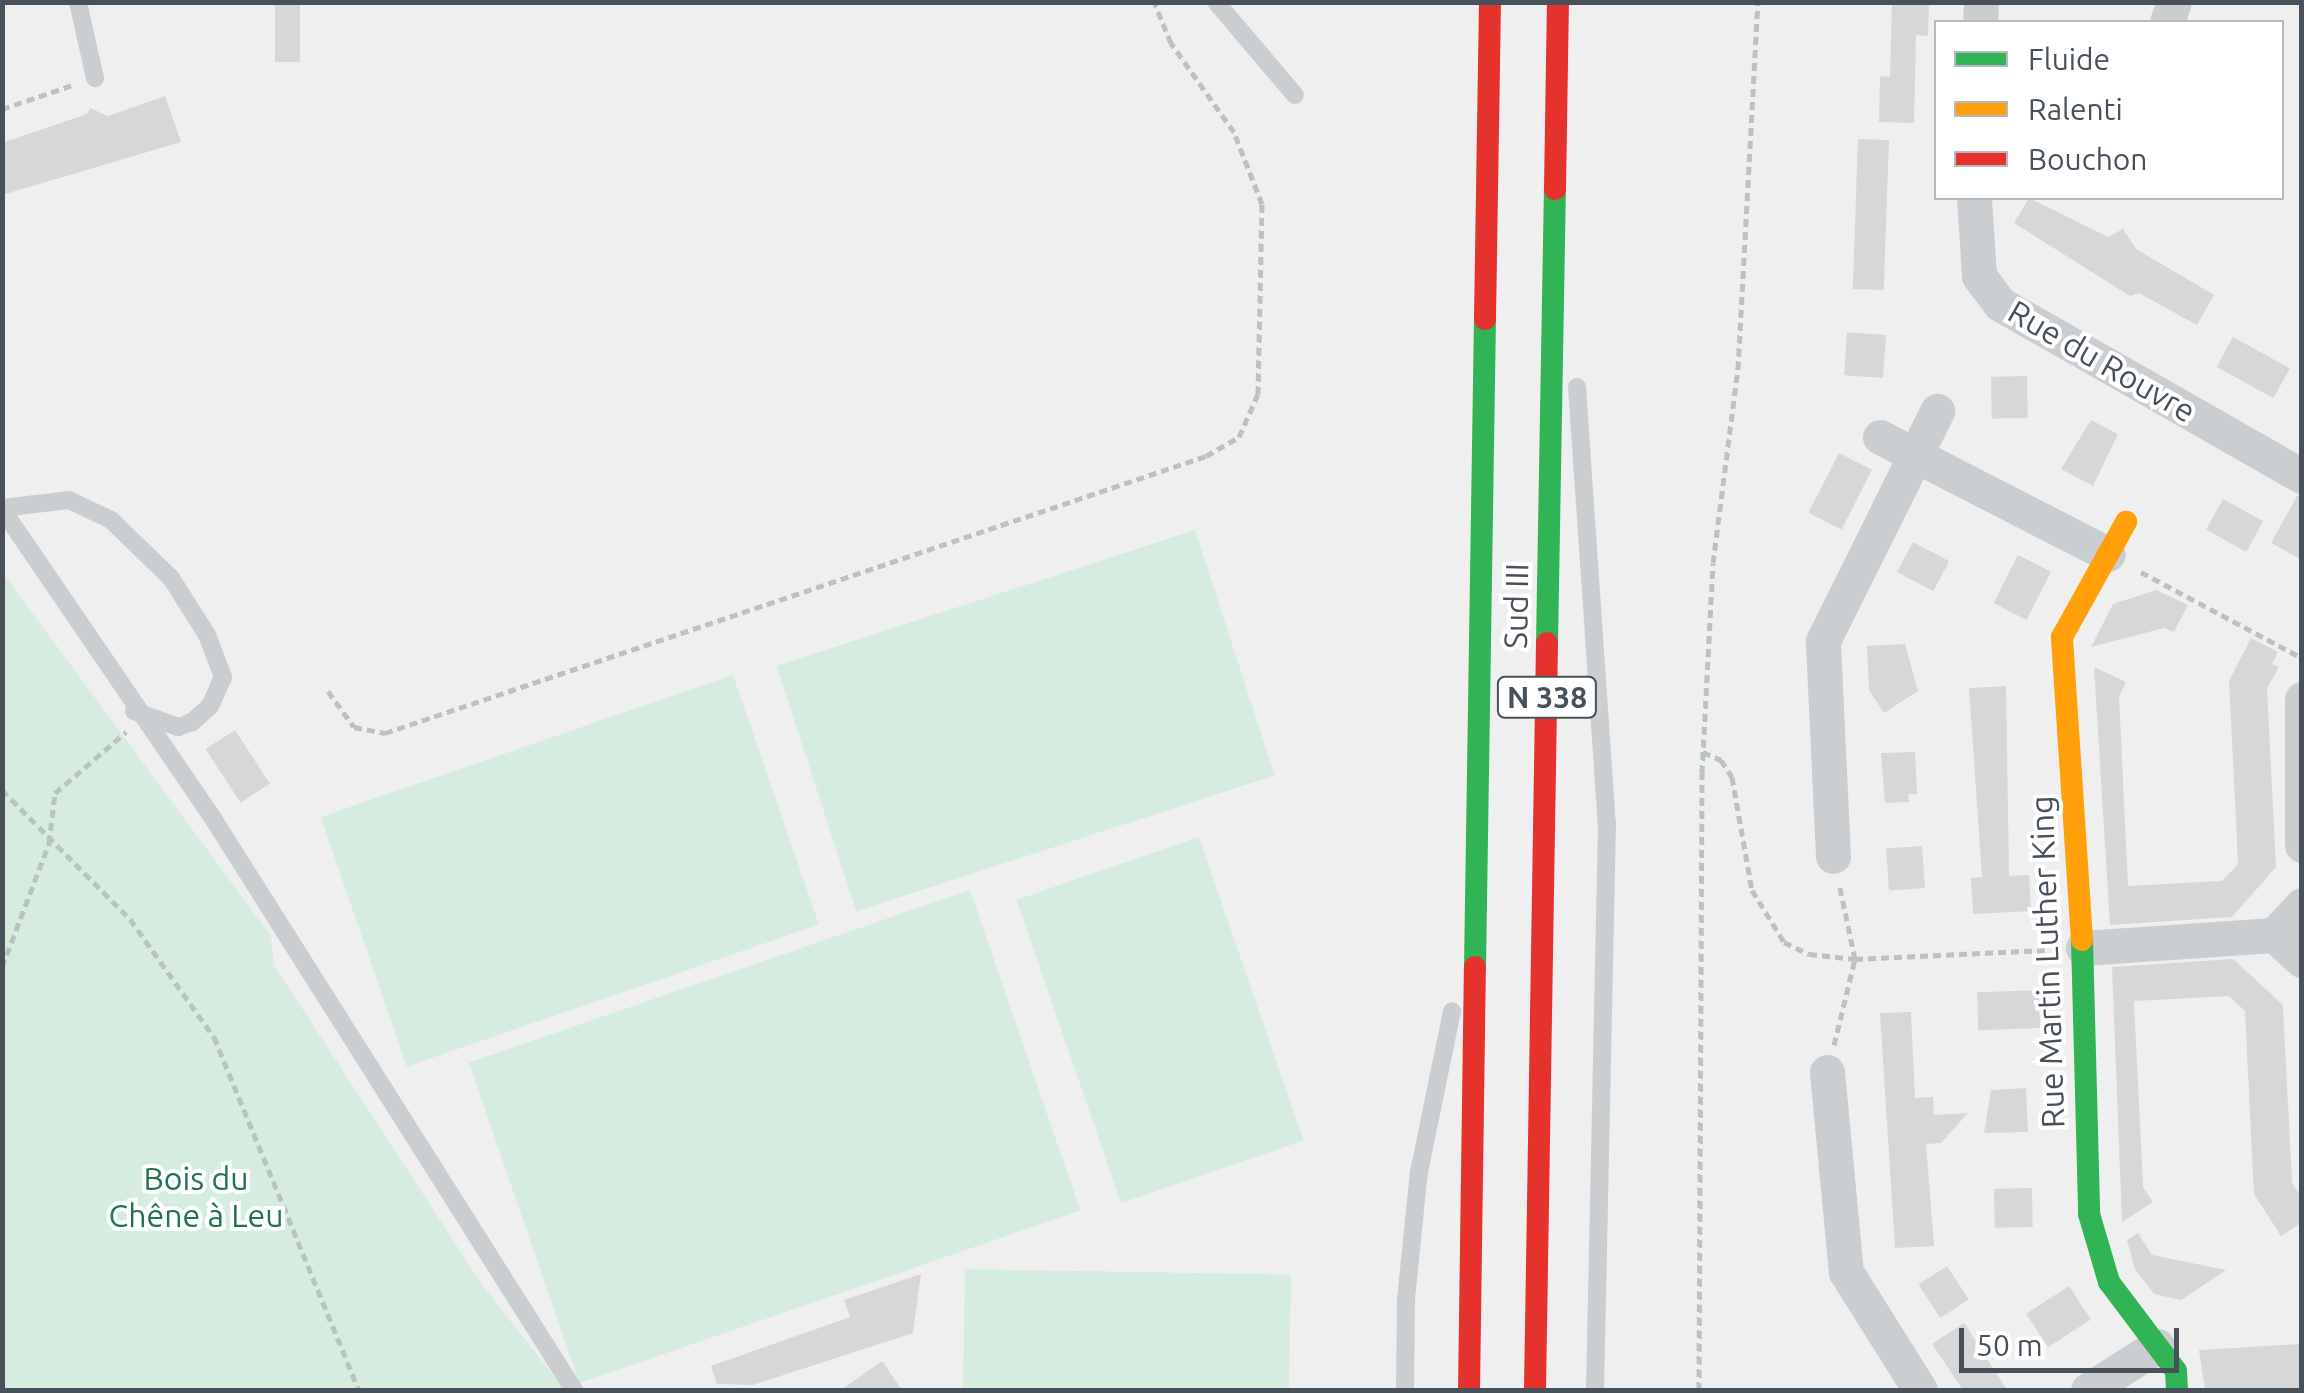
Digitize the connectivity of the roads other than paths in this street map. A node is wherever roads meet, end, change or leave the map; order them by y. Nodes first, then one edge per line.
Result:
1 (78, 2) edge
2 (1216, 2) edge
3 (1490, 2) edge
4 (1558, 2) edge
5 (95, 78) road end
6 (1295, 95) dead end
7 (1556, 118) junction
8 (1974, 200) edge
9 (1573, 336) dead end
10 (1576, 375) dead end
11 (1937, 412) dead end
12 (1880, 437) dead end
13 (1914, 454) junction
14 (2302, 476) edge
15 (2, 509) edge
16 (2126, 522) dead end
17 (2108, 554) junction
18 (2302, 699) edge
19 (137, 716) junction
20 (2302, 846) edge
21 (1834, 856) road end
22 (1476, 888) junction
23 (2302, 906) edge
24 (2274, 935) junction
25 (2083, 948) junction
26 (2302, 960) edge
27 (1827, 1072) road end
28 (2157, 1346) junction
29 (574, 1390) edge
30 (1405, 1390) edge
31 (1469, 1390) edge
32 (1535, 1390) edge
33 (1595, 1390) edge
34 (1920, 1390) edge
35 (2088, 1390) edge
36 (2177, 1390) edge

1 - 5 lane
2 - 6 lane
3 - 22 main road, Sud III / N 338
4 - 7 main road, Sud III / N 338
7 - 9 lane
7 - 32 main road, Sud III / N 338
8 - 14 street, Rue du Rouvre
10 - 33 lane
11 - 13 street
12 - 13 street
13 - 17 street
13 - 21 street
15 - 19 lane
15 - 19 lane
16 - 17 main road, Rue Martin Luther King
17 - 25 main road, Rue Martin Luther King
18 - 20 street
19 - 29 lane
22 - 30 lane
22 - 31 main road, Sud III / N 338
23 - 24 street
24 - 25 street
24 - 26 street
25 - 28 main road, Rue Martin Luther King
27 - 34 street
28 - 35 street
28 - 36 main road, Rue Martin Luther King

